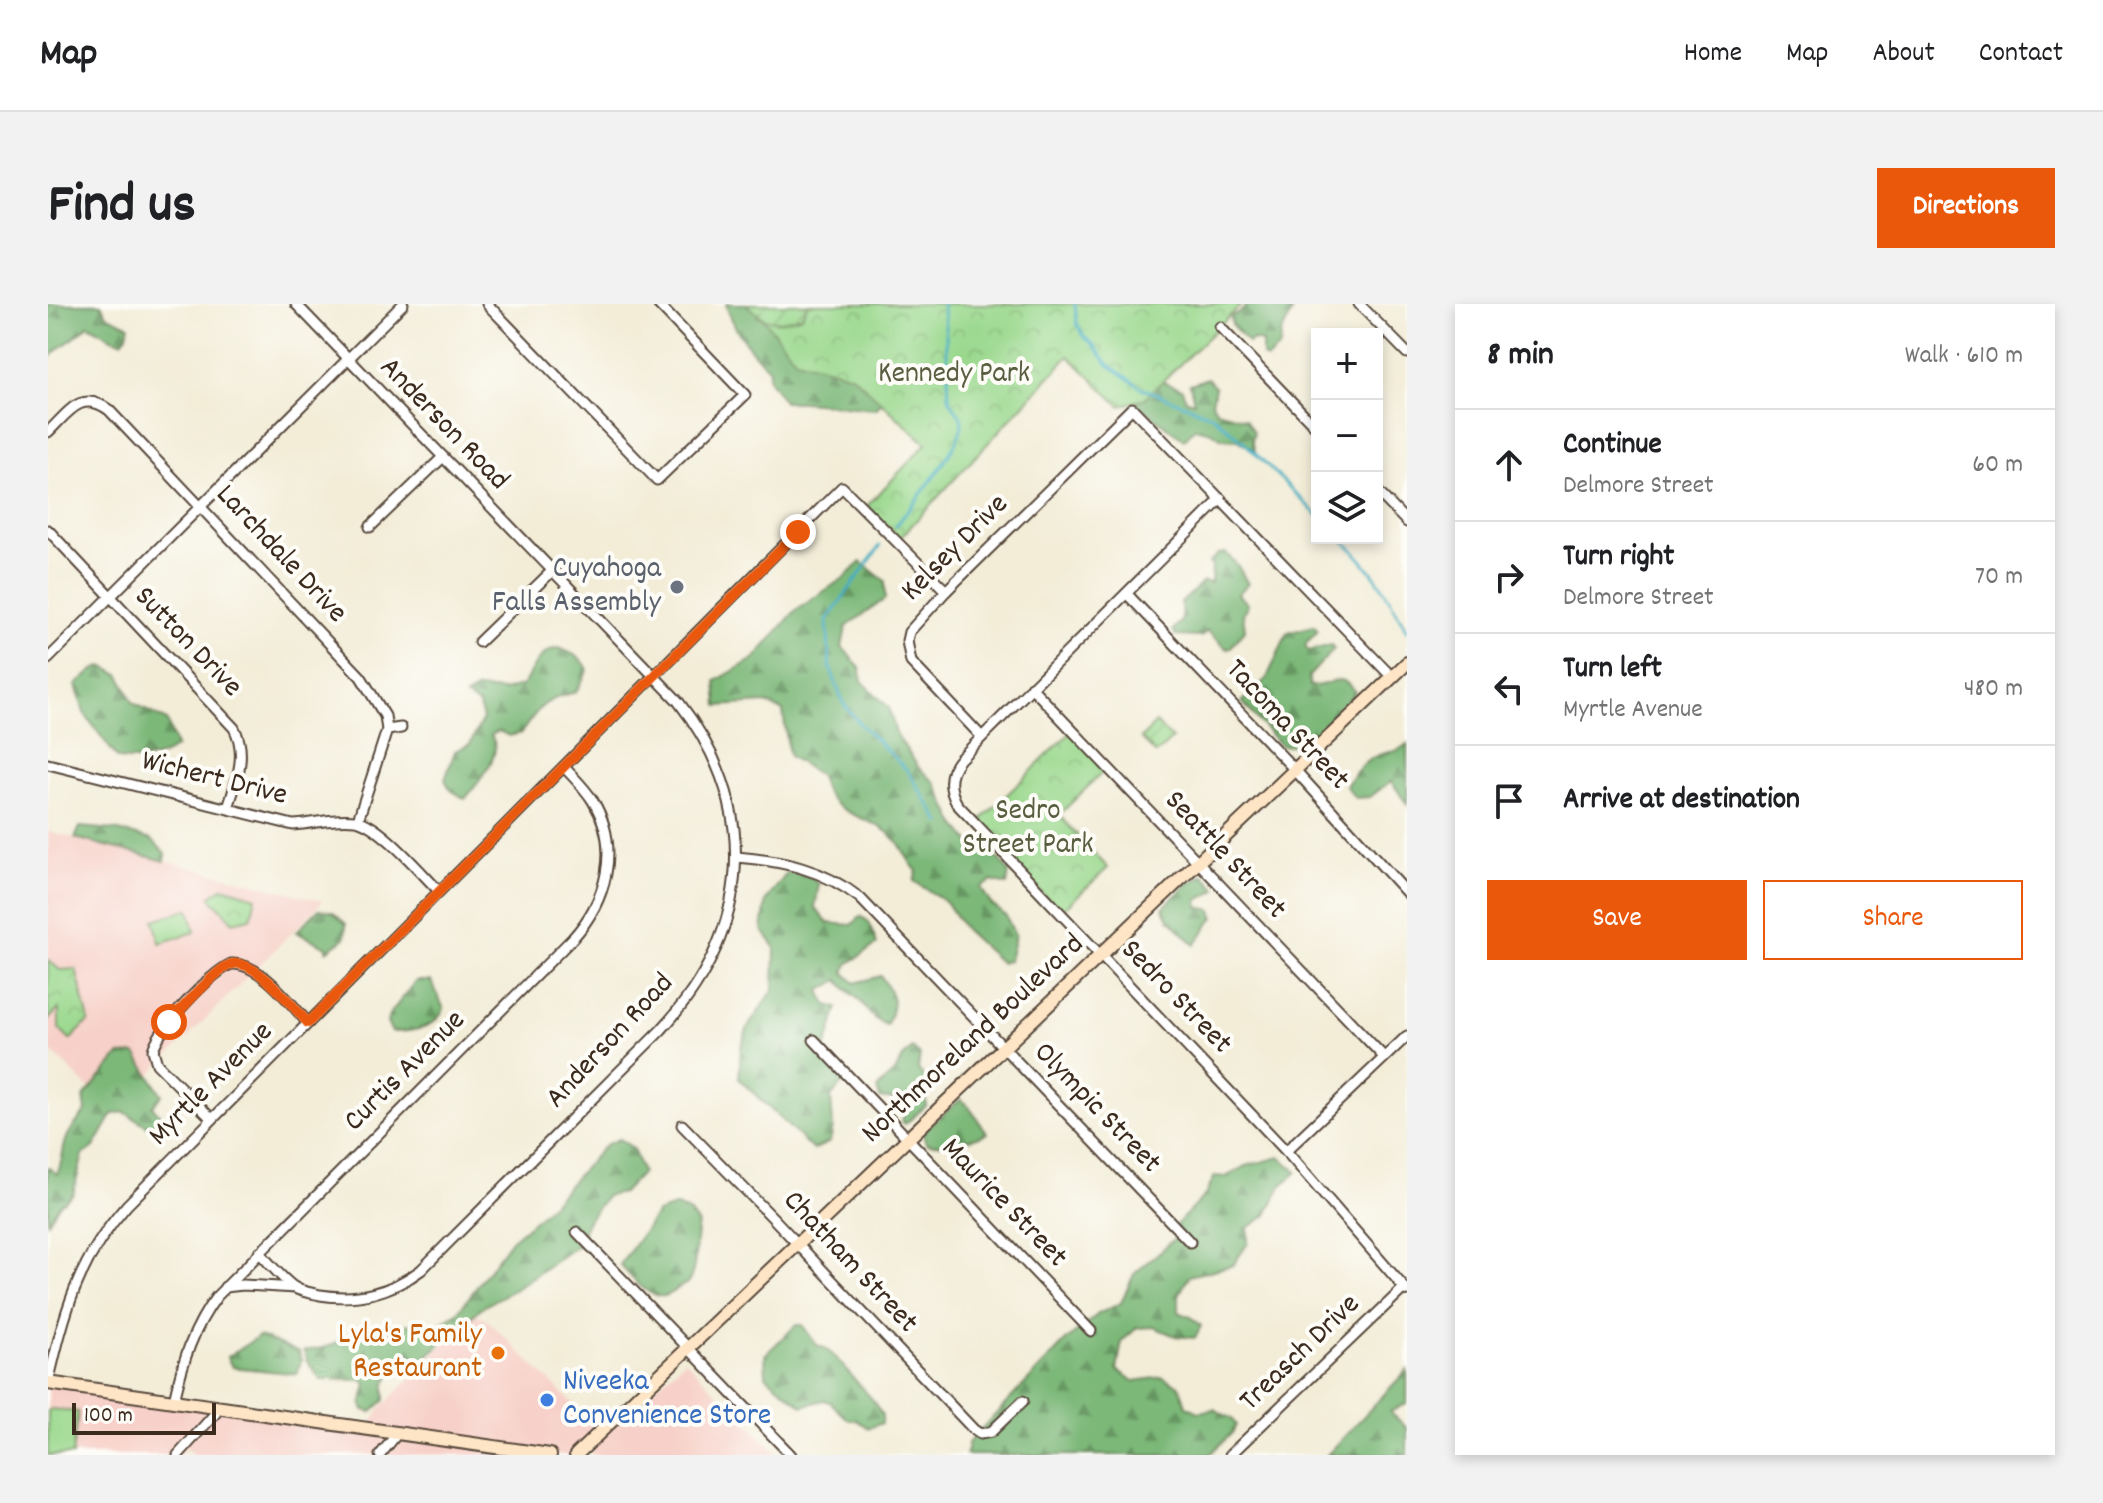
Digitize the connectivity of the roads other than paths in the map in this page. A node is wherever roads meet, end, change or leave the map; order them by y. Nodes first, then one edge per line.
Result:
1 (296, 304) edge
2 (403, 304) edge
3 (487, 304) edge
4 (658, 304) edge
5 (1359, 304) edge
6 (1220, 327) dead end
7 (1407, 353) edge
8 (346, 359) junction
9 (1311, 422) edge
10 (48, 432) edge
11 (442, 458) junction
12 (1383, 497) edge
13 (1221, 499) junction
14 (200, 505) junction
15 (1407, 522) edge
16 (370, 527) dead end
17 (48, 530) edge
18 (551, 572) junction
19 (946, 591) junction
20 (1127, 594) junction
21 (111, 597) junction
22 (479, 642) dead end
23 (48, 659) edge
24 (1407, 663) edge
25 (654, 676) junction
26 (1392, 677) junction
27 (1031, 687) junction
28 (401, 728) dead end
29 (387, 730) junction
30 (981, 736) junction
31 (48, 764) edge
32 (564, 767) junction
33 (1295, 770) junction
34 (228, 808) junction
35 (358, 820) junction
36 (737, 857) junction
37 (1198, 863) junction
38 (439, 891) junction
39 (1407, 893) edge
40 (1101, 956) junction
41 (308, 1023) junction
42 (1407, 1036) edge
43 (814, 1040) dead end
44 (1004, 1047) junction
45 (1383, 1056) junction
46 (212, 1119) junction
47 (682, 1125) dead end
48 (908, 1139) junction
49 (1286, 1151) junction
50 (577, 1232) dead end
51 (1190, 1242) dead end
52 (797, 1244) junction
53 (259, 1252) junction
54 (225, 1287) junction
55 (296, 1288) junction
56 (1406, 1290) edge
57 (1091, 1331) dead end
58 (688, 1348) junction
59 (48, 1383) edge
60 (174, 1400) junction
61 (1023, 1401) dead end
62 (221, 1407) junction
63 (397, 1434) junction
64 (178, 1455) edge
65 (380, 1455) edge
66 (550, 1455) edge
67 (576, 1455) edge
68 (791, 1455) edge
69 (1230, 1455) edge

1 - 8 street, Anderson Road
2 - 8 street
3 - 4 street
5 - 7 street
6 - 9 street
8 - 11 street, Anderson Road
8 - 14 street
10 - 14 street, Larchdale Drive
11 - 16 street
11 - 18 street, Anderson Road
12 - 15 street
13 - 19 street, Kelsey Drive
13 - 20 street, Sedro Street
13 - 26 street
14 - 21 street
14 - 29 street, Larchdale Drive
17 - 21 street, Sutton Drive
18 - 22 street
18 - 25 street, Anderson Road
19 - 25 street, Myrtle Avenue
19 - 30 street, Kelsey Drive
20 - 27 street, Sedro Street
20 - 33 street, Tacoma Street
21 - 23 street
21 - 34 street, Sutton Drive
24 - 26 street, Northmoreland Boulevard
25 - 32 street, Myrtle Avenue
25 - 36 street, Anderson Road
26 - 33 street, Northmoreland Boulevard
27 - 30 street, Sedro Street
27 - 37 street, Seattle Street
28 - 29 street
29 - 35 street
30 - 40 street, Sedro Street
31 - 34 street, Wichert Drive
32 - 38 street, Myrtle Avenue
32 - 53 street, Curtis Avenue
33 - 37 street, Northmoreland Boulevard
33 - 39 street, Tacoma Street
34 - 35 street, Wichert Drive
35 - 38 street
36 - 44 street, Olympic Street
36 - 55 street, Anderson Road
37 - 40 street, Northmoreland Boulevard
37 - 45 street, Seattle Street
38 - 41 street, Myrtle Avenue
40 - 44 street, Northmoreland Boulevard
40 - 49 street, Sedro Street
41 - 46 street, Myrtle Avenue
41 - 46 street
42 - 45 street
43 - 48 street, Maurice Street
44 - 48 street, Northmoreland Boulevard
44 - 51 street, Olympic Street
45 - 49 street
46 - 59 street, Myrtle Avenue
47 - 52 street, Chatham Street
48 - 52 street, Northmoreland Boulevard
48 - 57 street, Maurice Street
49 - 56 street, Sedro Street
50 - 58 street
52 - 58 street, Northmoreland Boulevard
52 - 61 street, Chatham Street
53 - 54 street, Curtis Avenue
53 - 55 street
54 - 55 street, Anderson Road
54 - 60 street, Curtis Avenue
56 - 69 street, Treasch Drive
58 - 67 street, Northmoreland Boulevard
58 - 68 street
59 - 60 street
60 - 62 street
62 - 63 street
62 - 64 street
63 - 65 street
63 - 66 street

